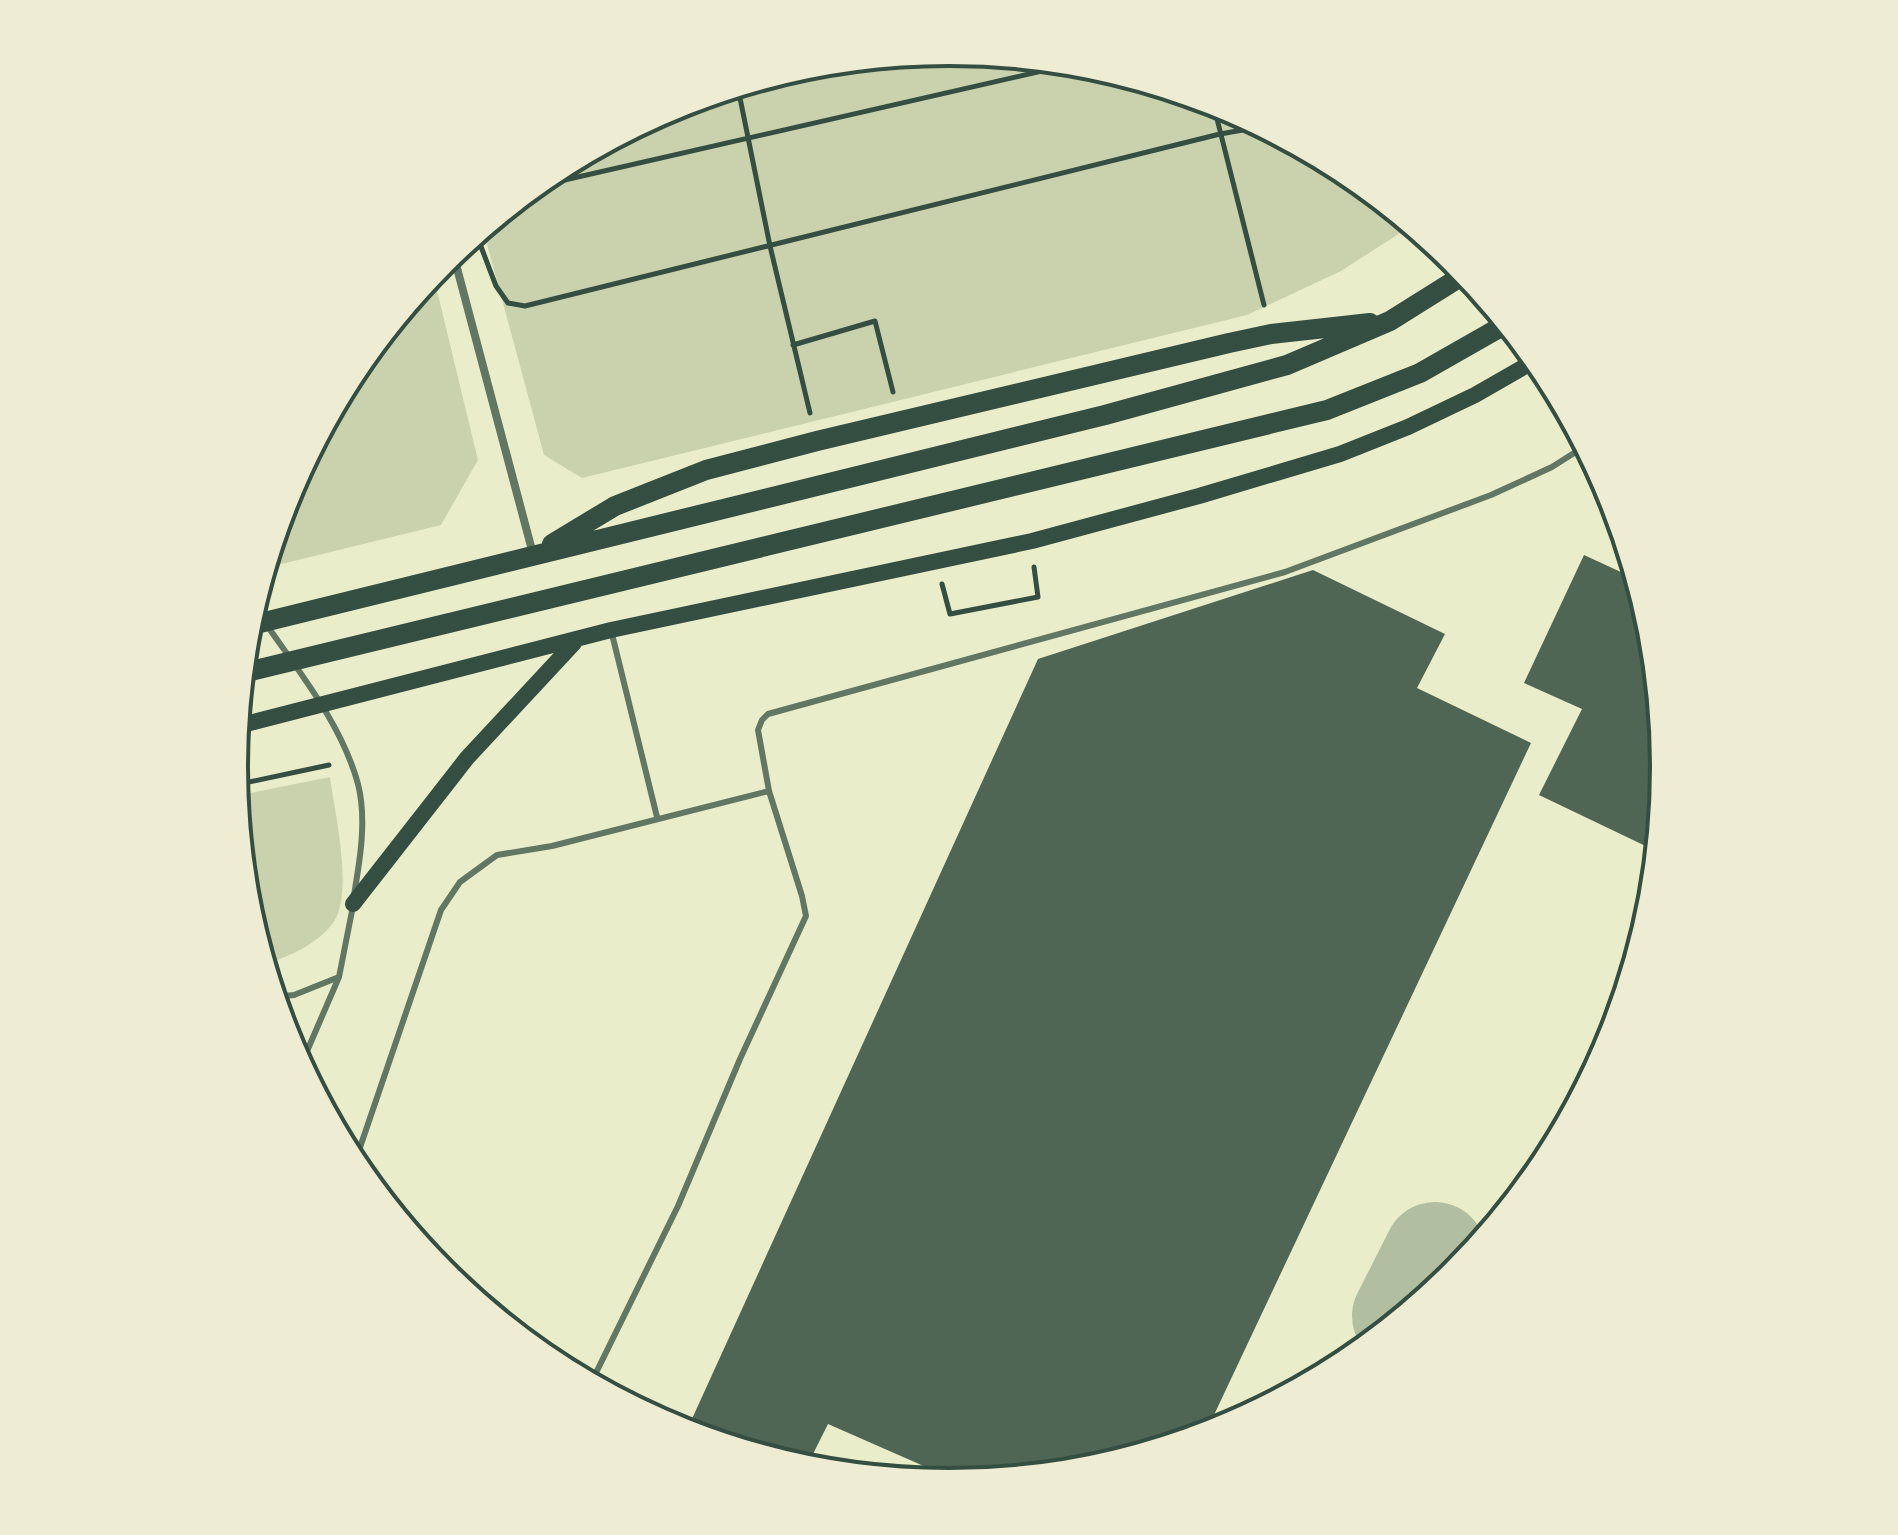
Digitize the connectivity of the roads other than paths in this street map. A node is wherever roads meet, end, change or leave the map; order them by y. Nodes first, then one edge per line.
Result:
1 (457, 267) edge
2 (1454, 281) edge
3 (1390, 321) junction
4 (1497, 329) edge
5 (1524, 367) edge
6 (1575, 452) edge
7 (533, 555) junction
8 (263, 622) edge
9 (261, 629) edge
10 (611, 630) junction
11 (576, 641) junction
12 (292, 661) junction
13 (255, 670) edge
14 (321, 703) junction
15 (249, 723) edge
16 (769, 791) junction
17 (657, 817) junction
18 (353, 904) junction
19 (339, 977) junction
20 (286, 996) edge
21 (307, 1050) edge
22 (360, 1148) edge
23 (596, 1374) edge

1 - 7 street
2 - 3 main road
3 - 7 main road
3 - 7 main road
4 - 12 main road
5 - 10 main road
6 - 16 lane
7 - 8 main road
9 - 12 lane
10 - 11 main road
10 - 17 lane
11 - 14 main road
11 - 18 main road
12 - 13 main road
12 - 14 lane
14 - 15 main road
14 - 18 lane
16 - 17 lane
16 - 23 lane
17 - 22 lane
18 - 19 lane
19 - 20 lane
19 - 21 lane

